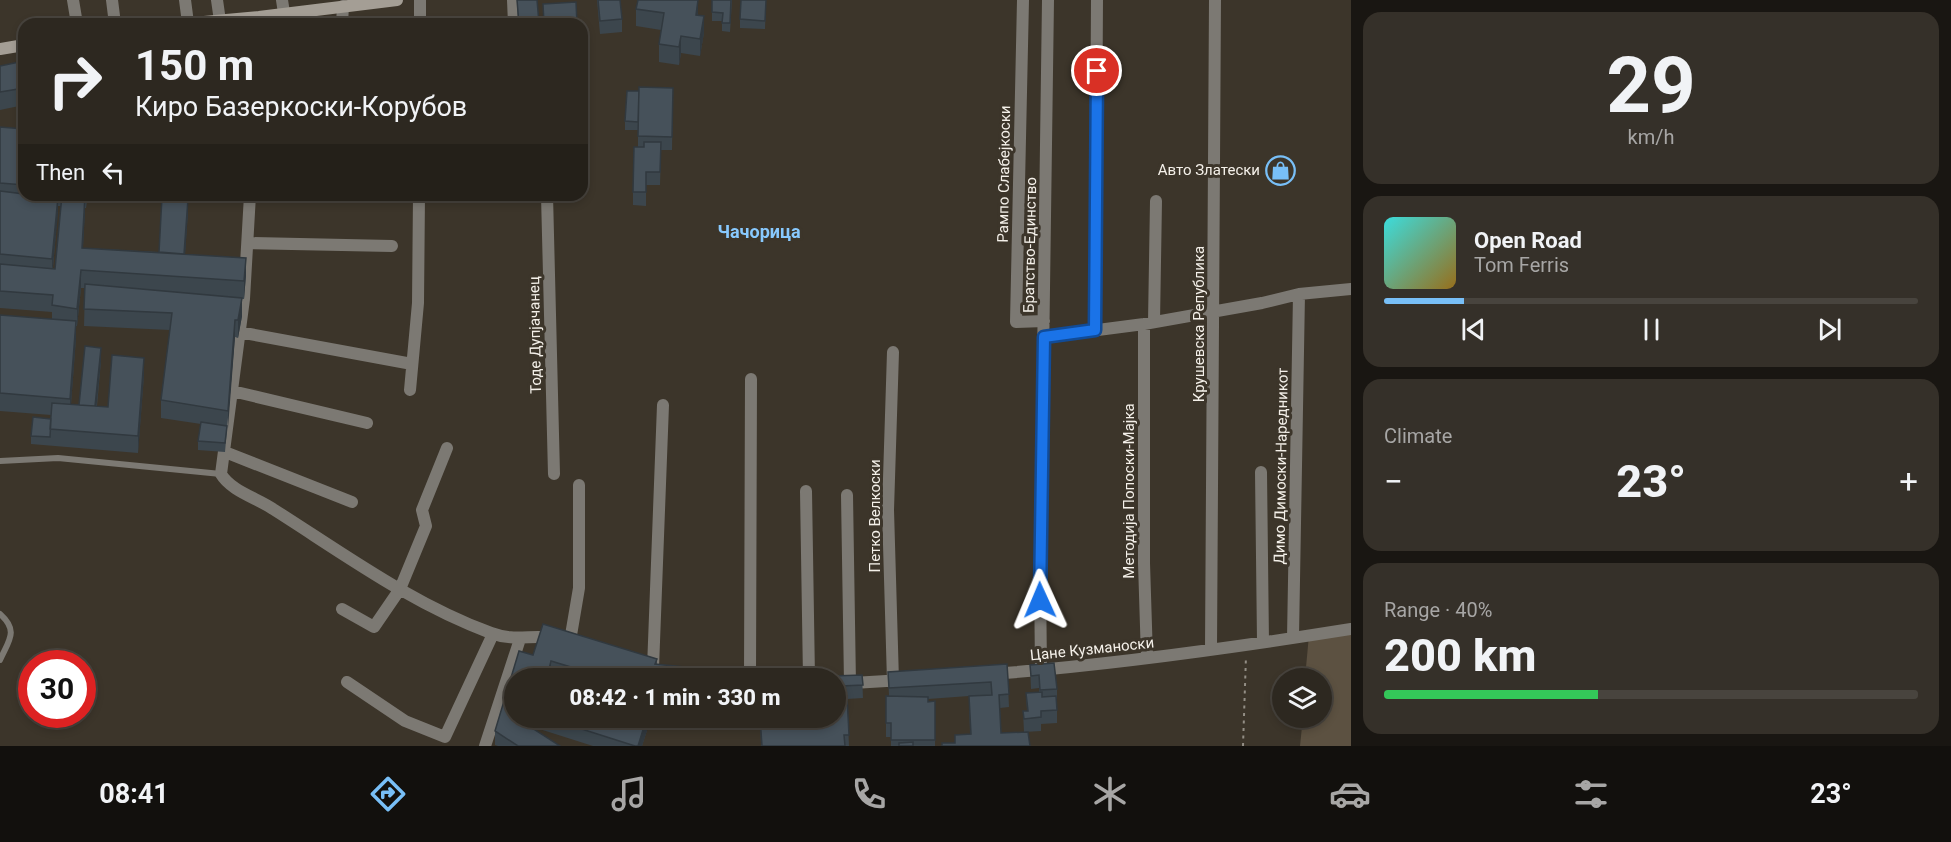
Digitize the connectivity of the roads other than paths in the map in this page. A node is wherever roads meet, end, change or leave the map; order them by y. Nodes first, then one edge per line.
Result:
1 (73, 0) edge
2 (112, 0) edge
3 (185, 0) edge
4 (217, 0) edge
5 (394, 0) edge
6 (420, 0) edge
7 (513, 0) edge
8 (1023, 0) edge
9 (1048, 0) edge
10 (1097, 0) edge
11 (1215, 0) edge
12 (321, 4) edge
13 (283, 6) edge
14 (343, 6) junction
15 (76, 18) edge
16 (114, 18) edge
17 (187, 18) edge
18 (220, 18) edge
19 (263, 18) edge
20 (342, 18) edge
21 (420, 18) edge
22 (514, 18) edge
23 (18, 46) edge
24 (0, 49) edge
25 (250, 201) edge
26 (418, 201) edge
27 (547, 201) edge
28 (1156, 201) dead end
29 (248, 243) junction
30 (392, 246) dead end
31 (1351, 289) edge
32 (1299, 294) junction
33 (1214, 311) junction
34 (1044, 321) junction
35 (1149, 323) junction
36 (1095, 330) junction
37 (239, 332) junction
38 (1044, 337) junction
39 (893, 352) dead end
40 (412, 364) junction
41 (751, 379) dead end
42 (410, 390) dead end
43 (232, 391) junction
44 (663, 405) dead end
45 (367, 423) dead end
46 (447, 448) dead end
47 (225, 452) junction
48 (0, 461) edge
49 (1261, 472) dead end
50 (221, 474) junction
51 (554, 474) dead end
52 (579, 484) dead end
53 (806, 491) dead end
54 (847, 495) dead end
55 (352, 502) dead end
56 (400, 590) junction
57 (342, 609) dead end
58 (0, 614) edge
59 (1351, 629) edge
60 (493, 634) junction
61 (1293, 638) junction
62 (520, 639) junction
63 (1263, 642) junction
64 (1211, 649) junction
65 (1147, 658) junction
66 (0, 660) edge
67 (652, 667) edge
68 (750, 668) edge
69 (809, 668) edge
70 (1041, 670) junction
71 (984, 674) edge
72 (916, 679) edge
73 (893, 681) junction
74 (347, 682) dead end
75 (846, 684) edge
76 (850, 684) junction
77 (485, 746) edge

1 - 15 street
2 - 16 street
3 - 17 street
4 - 18 street
5 - 14 street
6 - 21 street
7 - 22 street
8 - 34 street, Рампо Слабејкоски
9 - 34 street, Братство-Единство
10 - 36 street
11 - 33 street, Крушевска Република
12 - 13 street
12 - 14 street
13 - 19 street
14 - 20 street
23 - 24 street
25 - 29 street
26 - 40 street
27 - 51 street, Тоде Дупјачанец
28 - 35 street, Методија Попоски-Мајка
29 - 30 street
29 - 37 street
31 - 32 street
32 - 33 street
32 - 61 street, Димо Димоски-Наредникот
33 - 35 street
33 - 64 street, Крушевска Република
34 - 38 street, Братство-Единство
35 - 36 street
35 - 65 street, Методија Попоски-Мајка
36 - 38 street
37 - 40 street
37 - 43 street
38 - 70 street, Братство-Единство
39 - 73 street, Петко Велкоски
40 - 42 street
41 - 68 street
43 - 45 street
43 - 47 street
44 - 67 street
46 - 56 street
47 - 50 street
47 - 55 street
48 - 50 lane
49 - 63 street, Димо Димоски-Наредникот
50 - 56 street
52 - 62 street
53 - 69 street
54 - 76 street, Петко Велкоски
56 - 57 street
56 - 60 street
58 - 66 lane
59 - 61 street, Цане Кузманоски
60 - 62 street
60 - 74 street
61 - 63 street, Цане Кузманоски
62 - 77 street
63 - 64 street, Цане Кузманоски
64 - 65 street, Цане Кузманоски
65 - 70 street, Цане Кузманоски
70 - 71 street, Цане Кузманоски
72 - 73 street
73 - 76 street
75 - 76 street

